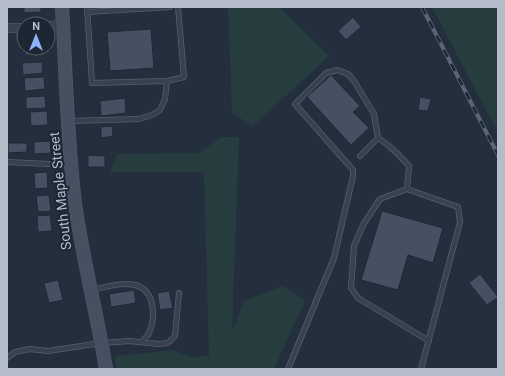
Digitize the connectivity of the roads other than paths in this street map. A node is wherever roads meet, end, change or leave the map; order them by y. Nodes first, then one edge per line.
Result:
1 (62, 7) edge
2 (170, 7) edge
3 (178, 7) edge
4 (87, 10) edge
5 (56, 25) edge
6 (63, 25) junction
7 (167, 81) junction
8 (68, 120) junction
9 (378, 138) junction
10 (360, 156) dead end
11 (7, 162) edge
12 (72, 165) junction
13 (407, 189) junction
14 (91, 290) junction
15 (179, 293) dead end
16 (141, 342) junction
17 (429, 342) junction
18 (101, 343) junction
19 (7, 358) edge
20 (106, 369) edge
21 (288, 369) edge
22 (421, 369) edge

1 - 6 street, South Maple Street
2 - 4 lane
3 - 7 lane
4 - 7 lane
5 - 6 street
6 - 8 street, South Maple Street
7 - 8 lane
8 - 12 street, South Maple Street
9 - 10 lane
9 - 13 lane
9 - 21 lane
11 - 12 lane
12 - 14 street, South Maple Street
13 - 17 lane
13 - 17 lane
14 - 16 lane
14 - 18 street, South Maple Street
15 - 16 lane
16 - 18 lane
17 - 22 lane
18 - 19 lane
18 - 20 street, South Maple Street

